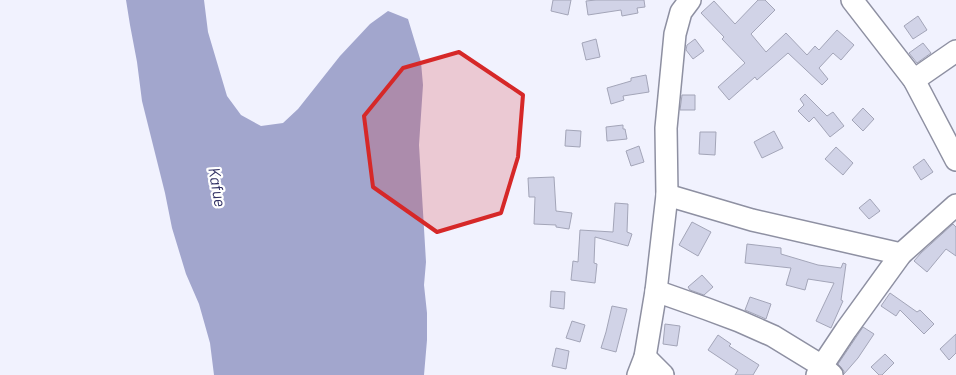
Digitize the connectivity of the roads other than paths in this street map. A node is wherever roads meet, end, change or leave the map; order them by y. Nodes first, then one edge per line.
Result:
1 (690, 0) edge
2 (852, 0) edge
3 (956, 51) edge
4 (914, 80) junction
5 (956, 160) edge
6 (666, 195) junction
7 (956, 205) edge
8 (901, 254) junction
9 (656, 291) junction
10 (642, 366) edge
11 (824, 372) edge
12 (663, 375) edge

1 - 6 street
2 - 4 street
3 - 4 street
4 - 5 street
6 - 8 street
6 - 9 street
7 - 8 street
8 - 11 street
9 - 10 street
9 - 11 street
10 - 12 street

